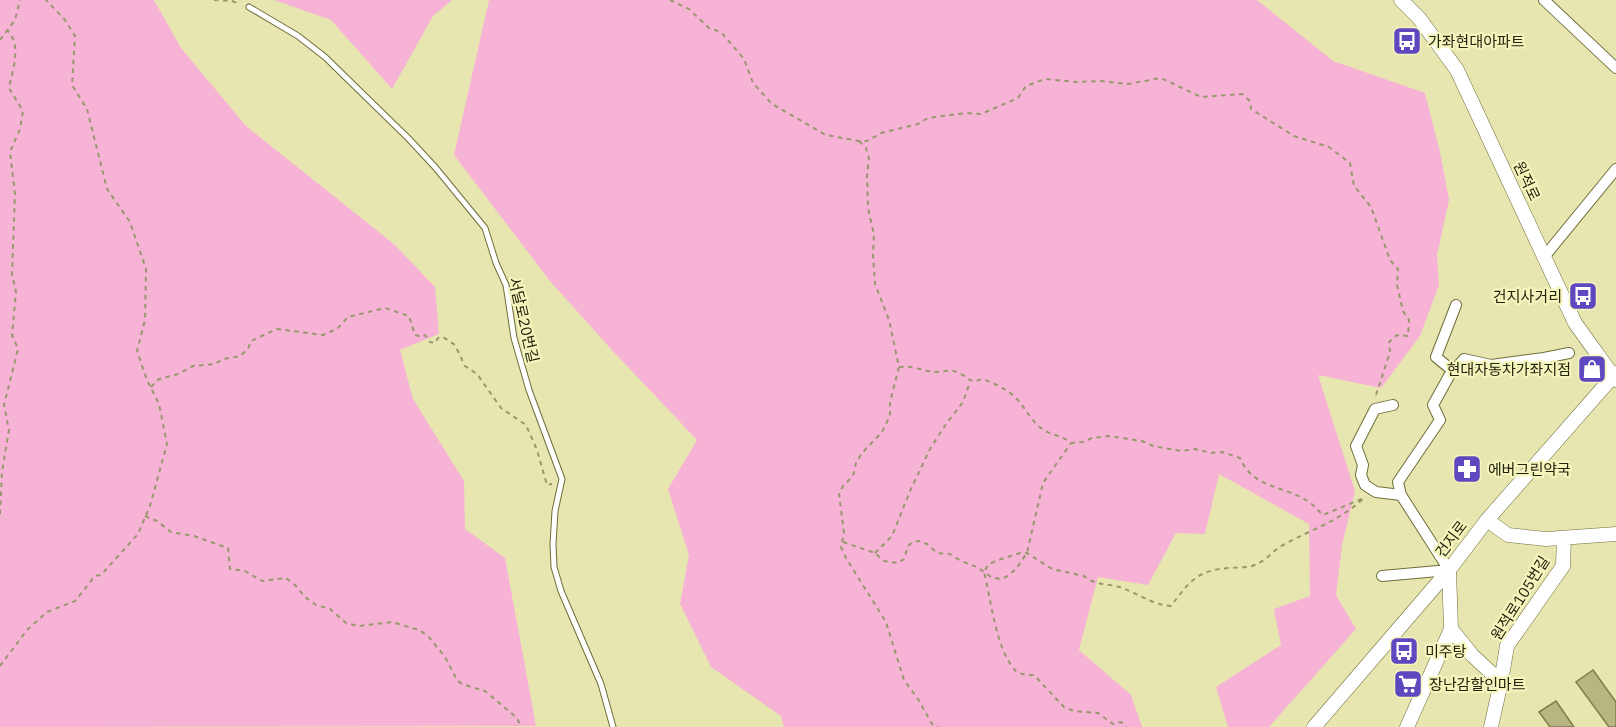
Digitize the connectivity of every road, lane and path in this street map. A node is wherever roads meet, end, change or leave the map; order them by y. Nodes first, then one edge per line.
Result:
1 (20, 0) edge
2 (46, 0) edge
3 (214, 0) edge
4 (670, 0) edge
5 (1401, 0) edge
6 (1544, 0) edge
7 (249, 7) joint
8 (7, 30) junction
9 (0, 40) edge
10 (1616, 68) edge
11 (860, 141) junction
12 (1616, 170) edge
13 (1544, 257) junction
14 (1456, 305) dead end
15 (1569, 352) dead end
16 (899, 367) junction
17 (1453, 371) junction
18 (1615, 376) edge
19 (970, 381) junction
20 (151, 387) junction
21 (1373, 404) dead end
22 (1393, 405) dead end
23 (1071, 443) junction
24 (562, 479) junction
25 (1401, 495) junction
26 (0, 514) edge
27 (146, 516) junction
28 (1487, 520) junction
29 (1616, 534) edge
30 (1564, 538) junction
31 (843, 542) junction
32 (875, 553) junction
33 (1027, 553) junction
34 (1449, 570) junction
35 (984, 572) junction
36 (1382, 576) dead end
37 (1451, 629) junction
38 (0, 666) edge
39 (1501, 682) junction
40 (520, 727) edge
41 (613, 727) edge
42 (938, 727) edge
43 (1126, 727) edge
44 (1314, 727) edge
45 (1407, 727) edge
46 (1491, 727) edge

1 - 8 path
2 - 20 path
3 - 7 path
4 - 11 path
5 - 13 street, 원적로
6 - 10 street
7 - 24 lane, 서달로20번길
8 - 9 path
8 - 26 path
11 - 16 path
11 - 21 path
12 - 13 street
13 - 18 street, 원적로
14 - 17 street
15 - 17 street
16 - 19 path
16 - 31 path
17 - 25 street
18 - 28 street, 건지로
19 - 23 path
19 - 32 path
20 - 24 path
20 - 27 path
22 - 25 street
23 - 33 path
23 - 33 path
24 - 41 lane
25 - 34 street
27 - 38 path
27 - 40 path
28 - 30 street
28 - 34 street, 건지로
29 - 30 street
30 - 39 street, 원적로105번길
31 - 32 path
31 - 42 path
32 - 35 path
33 - 35 path
33 - 35 path
34 - 36 street
34 - 37 street
34 - 44 street, 건지로
35 - 43 path
37 - 39 street
37 - 45 street
39 - 46 street, 원적로105번길

